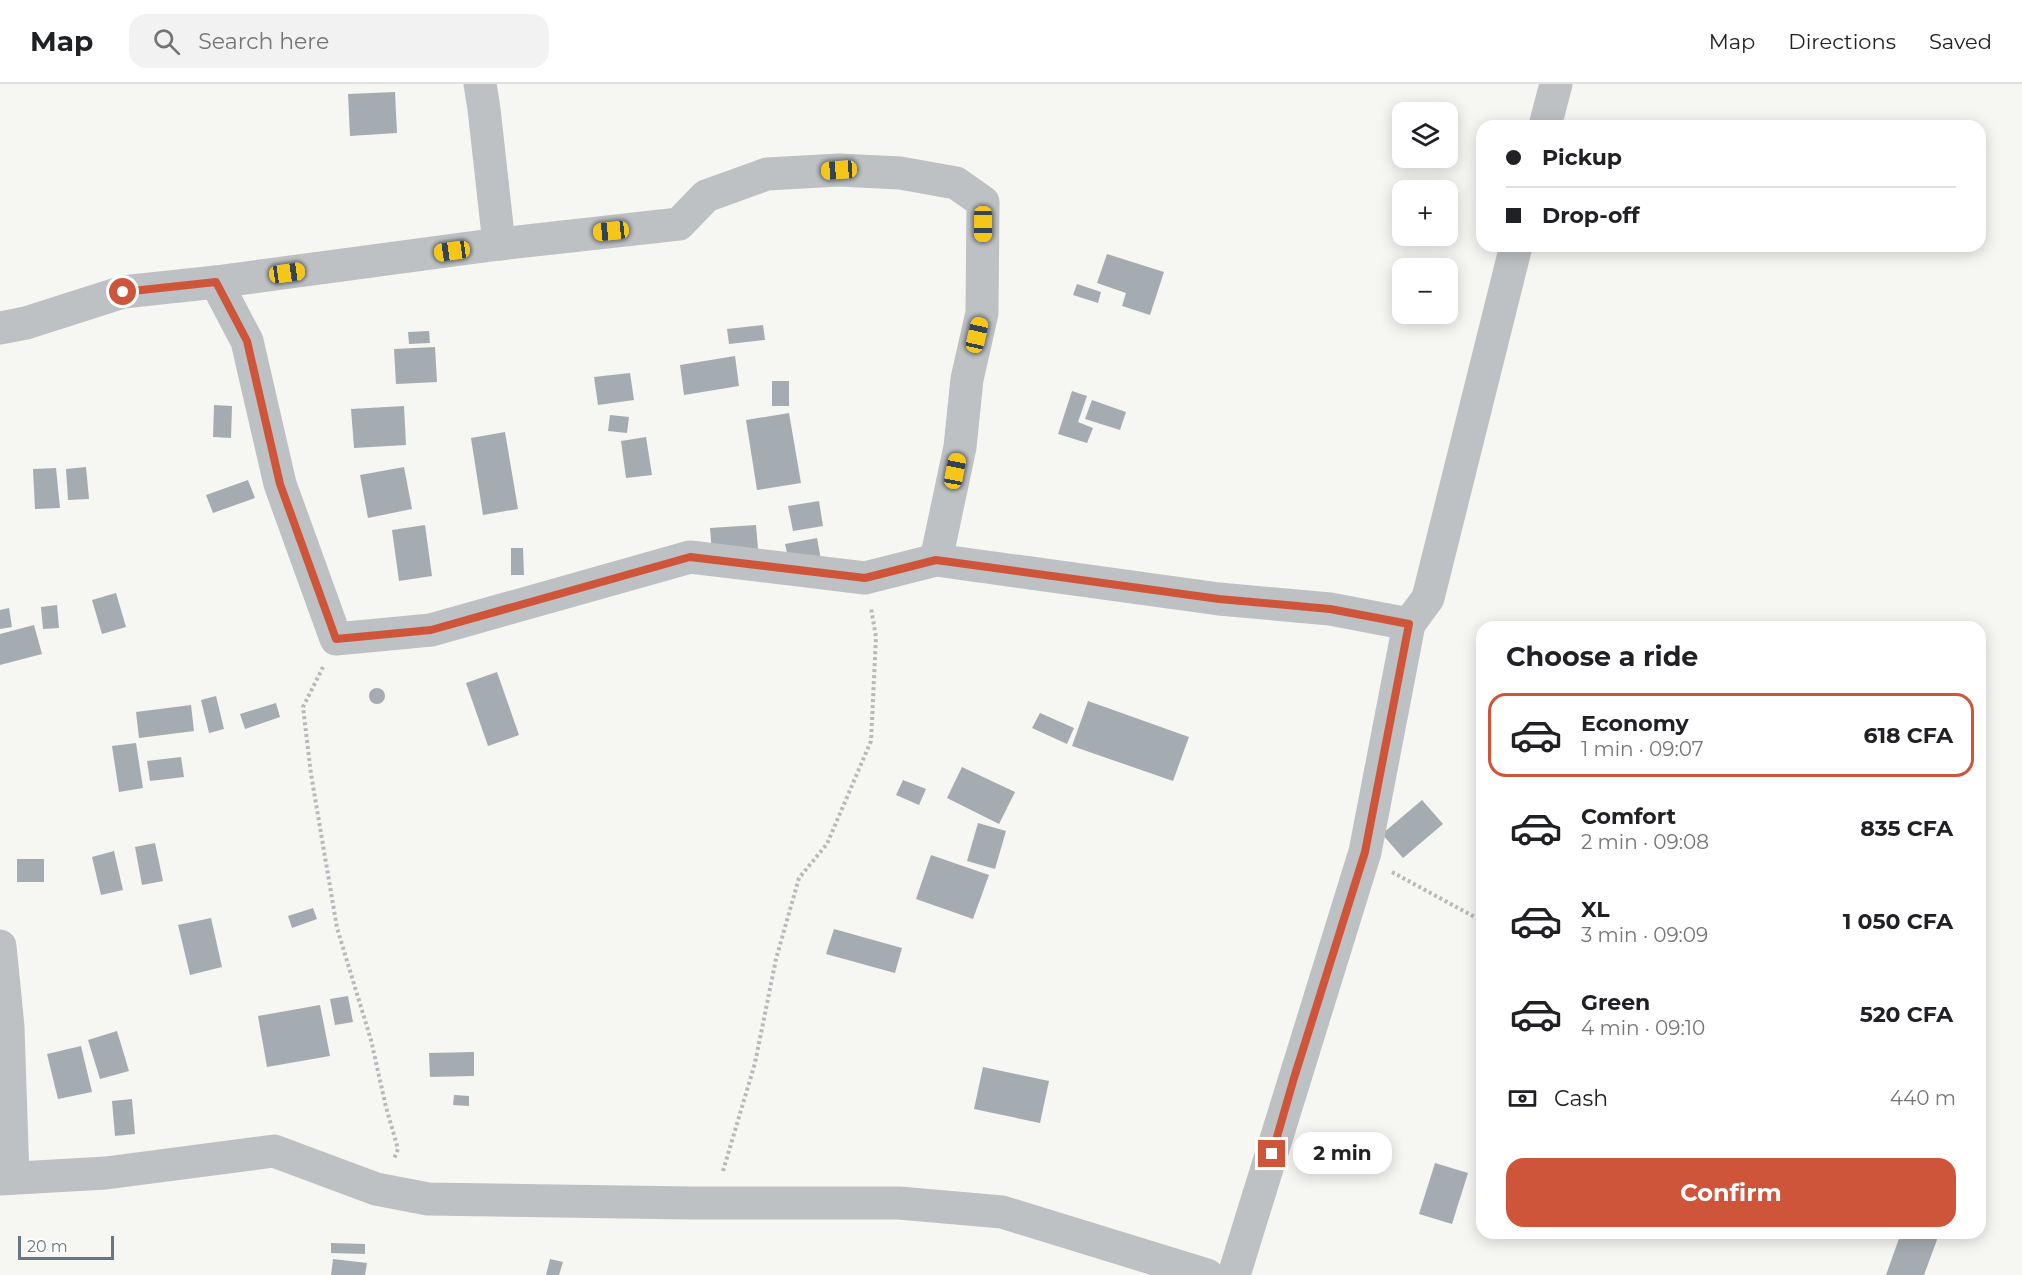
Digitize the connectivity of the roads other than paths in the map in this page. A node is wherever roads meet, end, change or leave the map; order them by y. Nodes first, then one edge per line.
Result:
1 (480, 84) edge
2 (1556, 84) edge
3 (1547, 120) edge
4 (499, 244) junction
5 (1514, 252) edge
6 (216, 282) junction
7 (0, 328) edge
8 (936, 560) junction
9 (1409, 624) junction
10 (0, 946) edge
11 (6, 1178) edge
12 (1207, 1275) edge
13 (1234, 1275) edge

1 - 4 street
2 - 3 street
4 - 6 street
4 - 8 street
5 - 9 street
6 - 7 street
6 - 8 street
8 - 9 street
9 - 13 street
10 - 11 street
11 - 12 street

